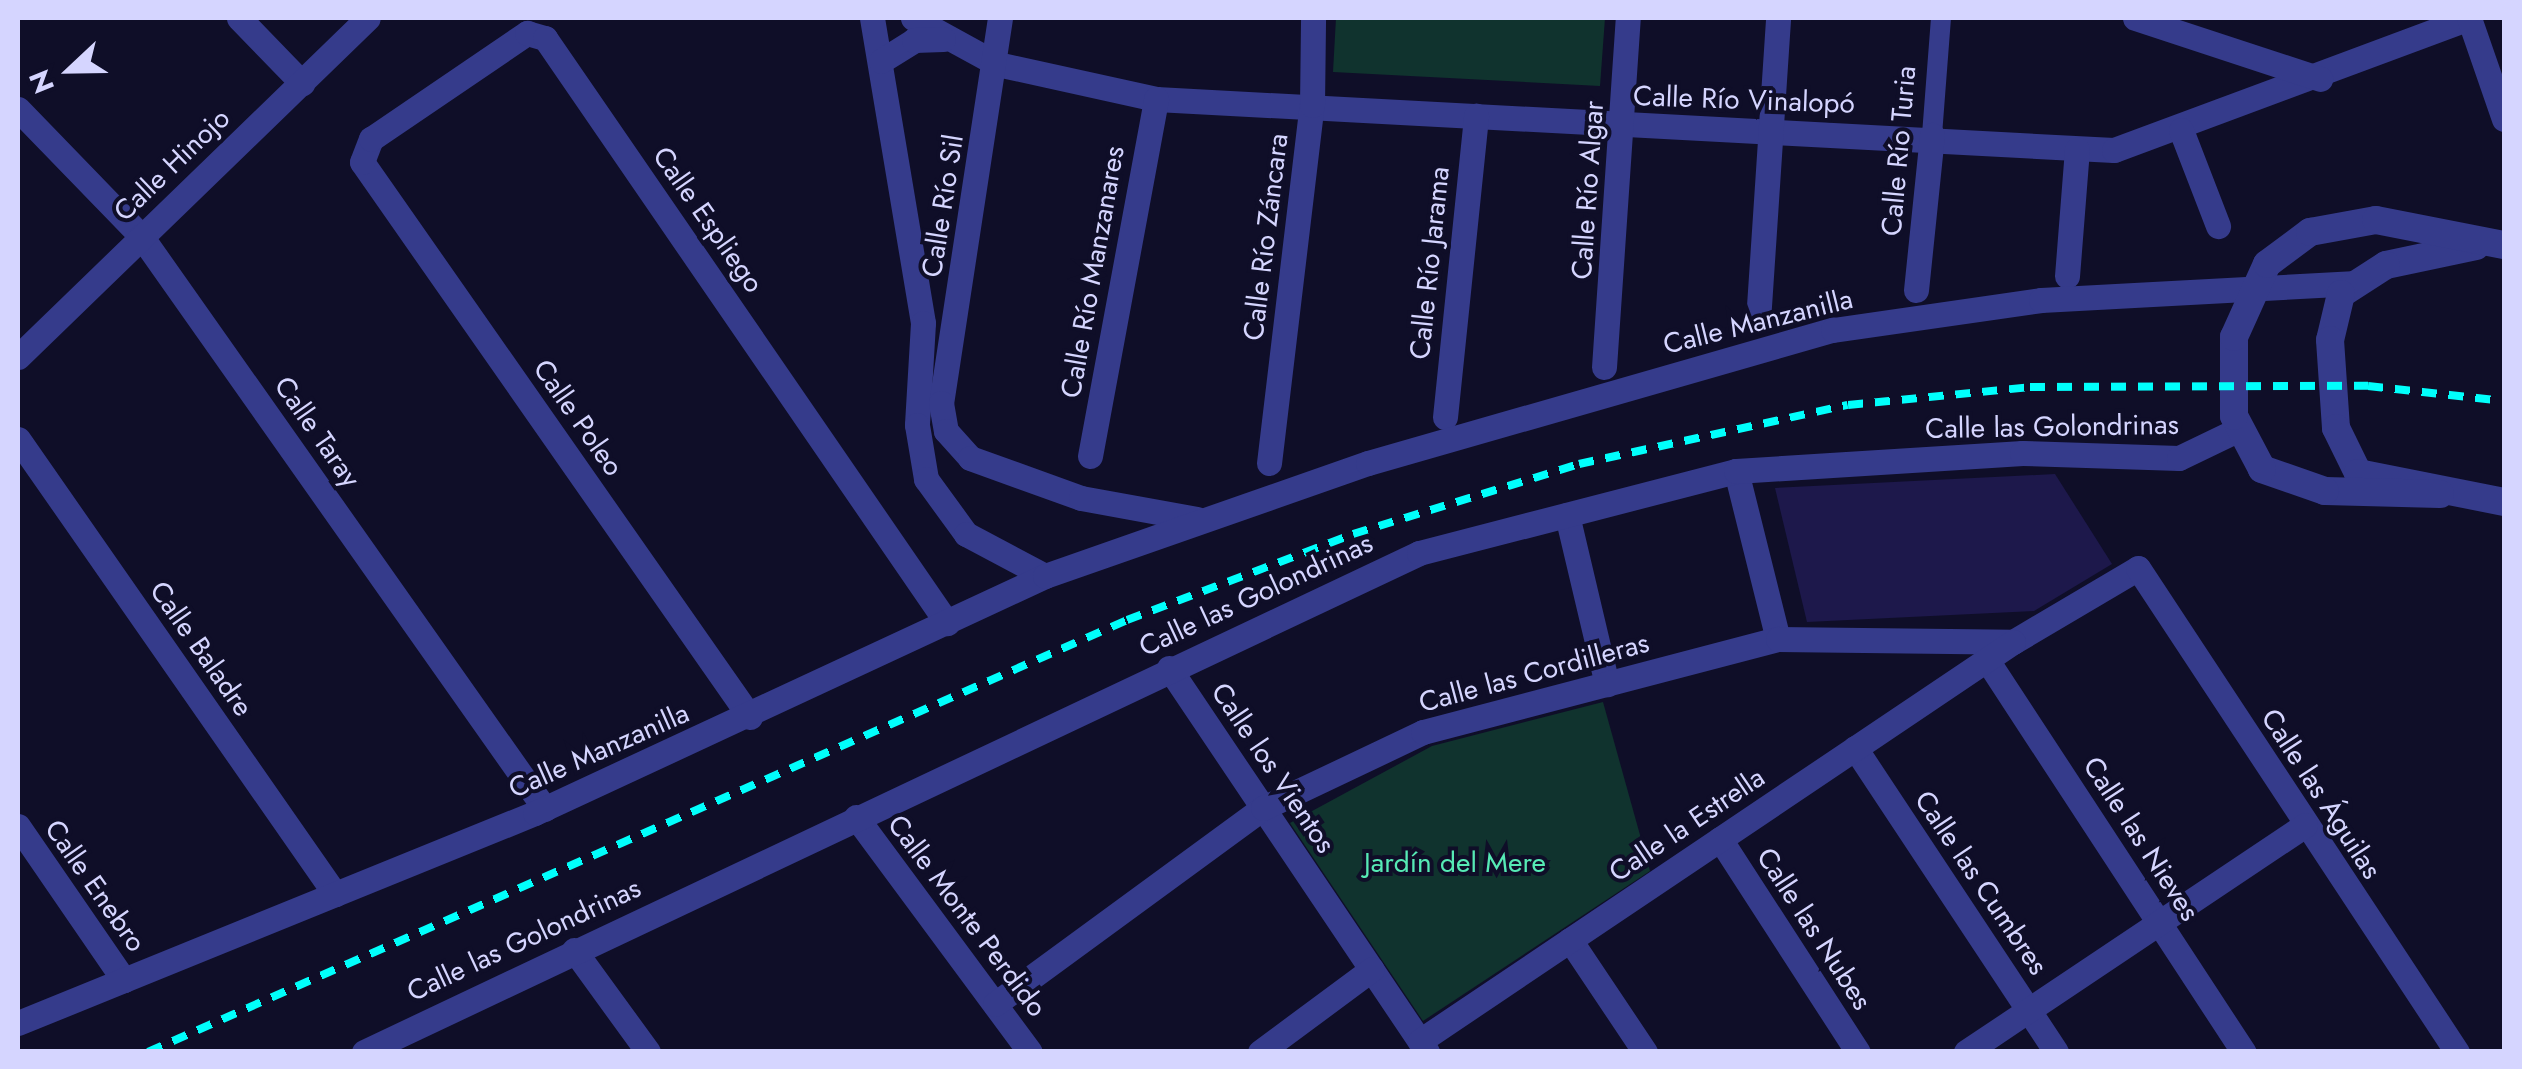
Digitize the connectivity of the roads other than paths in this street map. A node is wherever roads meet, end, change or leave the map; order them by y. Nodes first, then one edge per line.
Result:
1 (239, 18) edge
2 (368, 18) edge
3 (872, 18) edge
4 (913, 18) edge
5 (1000, 18) edge
6 (1313, 18) edge
7 (1628, 18) edge
8 (1778, 18) edge
9 (1941, 18) edge
10 (2135, 18) edge
11 (2468, 18) edge
12 (2193, 26) edge
13 (943, 39) junction
14 (881, 62) junction
15 (997, 64) junction
16 (2320, 79) junction
17 (302, 82) junction
18 (1156, 98) junction
19 (1312, 104) junction
20 (18, 109) edge
21 (1476, 116) junction
22 (2504, 120) edge
23 (1624, 126) junction
24 (2181, 130) junction
25 (1771, 136) junction
26 (1932, 136) junction
27 (2077, 149) junction
28 (362, 152) joint
29 (2218, 226) dead end
30 (141, 236) junction
31 (2504, 245) edge
32 (2067, 276) dead end
33 (2352, 283) junction
34 (2252, 285) junction
35 (1916, 290) dead end
36 (1758, 320) dead end
37 (18, 357) edge
38 (1604, 367) dead end
39 (942, 403) joint
40 (1445, 416) dead end
41 (2237, 430) junction
42 (18, 439) edge
43 (1090, 456) dead end
44 (1269, 463) dead end
45 (1736, 471) junction
46 (2440, 494) junction
47 (2504, 502) edge
48 (1567, 514) junction
49 (1197, 519) junction
50 (1045, 576) junction
51 (947, 623) junction
52 (1778, 639) junction
53 (2013, 642) junction
54 (1987, 660) junction
55 (1169, 668) junction
56 (1607, 684) junction
57 (750, 718) junction
58 (1855, 748) junction
59 (545, 808) junction
60 (1263, 808) junction
61 (856, 817) junction
62 (18, 826) edge
63 (2305, 826) junction
64 (1720, 839) junction
65 (335, 894) junction
66 (2160, 922) junction
67 (1570, 940) junction
68 (574, 950) junction
69 (1372, 968) junction
70 (124, 980) junction
71 (995, 1004) junction
72 (2028, 1009) junction
73 (18, 1023) edge
74 (1424, 1046) edge
75 (364, 1052) edge
76 (648, 1052) edge
77 (1030, 1052) edge
78 (1260, 1052) edge
79 (1645, 1052) edge
80 (1858, 1052) edge
81 (1966, 1052) edge
82 (2056, 1052) edge
83 (2244, 1052) edge
84 (2457, 1052) edge

1 - 17 street
2 - 17 street, Calle Hinojo
3 - 14 street
4 - 13 street, Calle Río Vinalopó
5 - 15 street, Calle Río Sil
6 - 19 street, Calle Río Záncara
7 - 23 street, Calle Río Algar
8 - 25 street
9 - 26 street, Calle Río Turia
10 - 12 street
11 - 16 street, Calle Río Vinalopó
11 - 22 street
12 - 16 street
13 - 14 street
13 - 15 street, Calle Río Vinalopó
14 - 50 street
15 - 18 street, Calle Río Vinalopó
15 - 39 street, Calle Río Sil
16 - 24 street, Calle Río Vinalopó
17 - 30 street, Calle Hinojo
18 - 19 street, Calle Río Vinalopó
18 - 43 street, Calle Río Manzanares
19 - 21 street, Calle Río Vinalopó
19 - 44 street, Calle Río Záncara
20 - 30 street, Calle Taray
21 - 23 street, Calle Río Vinalopó
21 - 40 street, Calle Río Jarama
23 - 25 street, Calle Río Vinalopó
23 - 38 street, Calle Río Algar
24 - 27 street, Calle Río Vinalopó
24 - 29 street
25 - 26 street, Calle Río Vinalopó
25 - 36 street
26 - 27 street, Calle Río Vinalopó
26 - 35 street, Calle Río Turia
27 - 32 street
28 - 51 street, Calle Espliego
28 - 57 street, Calle Poleo
30 - 37 street, Calle Hinojo
30 - 59 street, Calle Taray
31 - 33 street
31 - 34 street
33 - 34 street, Calle Manzanilla
33 - 46 street
34 - 41 street
34 - 49 street, Calle Manzanilla
39 - 49 street, Calle Manzanilla
41 - 45 street, Calle las Golondrinas
41 - 46 street
42 - 65 street, Calle Baladre
45 - 48 street, Calle las Golondrinas
45 - 52 street
46 - 47 street
48 - 55 street, Calle las Golondrinas
48 - 56 street
49 - 50 street, Calle Manzanilla
50 - 51 street, Calle Manzanilla
51 - 57 street, Calle Manzanilla
52 - 53 street, Calle las Cordilleras
52 - 56 street, Calle las Cordilleras
53 - 54 street
53 - 63 street, Calle las Águilas
54 - 58 street, Calle la Estrella
54 - 66 street, Calle las Nieves
55 - 60 street, Calle los Vientos
55 - 61 street, Calle las Golondrinas
56 - 60 street, Calle las Cordilleras
57 - 59 street, Calle Manzanilla
58 - 64 street, Calle la Estrella
58 - 72 street, Calle las Cumbres
59 - 65 street, Calle Manzanilla
60 - 69 street, Calle los Vientos
60 - 71 street, Calle las Cordilleras
61 - 68 street, Calle las Golondrinas
61 - 71 street, Calle Monte Perdido
62 - 70 street, Calle Enebro
63 - 66 street
63 - 84 street, Calle las Águilas
64 - 67 street, Calle la Estrella
64 - 80 street, Calle las Nubes
65 - 70 street, Calle Manzanilla
66 - 72 street
66 - 83 street, Calle las Nieves
67 - 74 street, Calle la Estrella
67 - 79 street
68 - 75 street, Calle las Golondrinas
68 - 76 street
69 - 74 street, Calle los Vientos
69 - 78 street
70 - 73 street, Calle Manzanilla
71 - 77 street, Calle Monte Perdido
72 - 81 street
72 - 82 street, Calle las Cumbres

